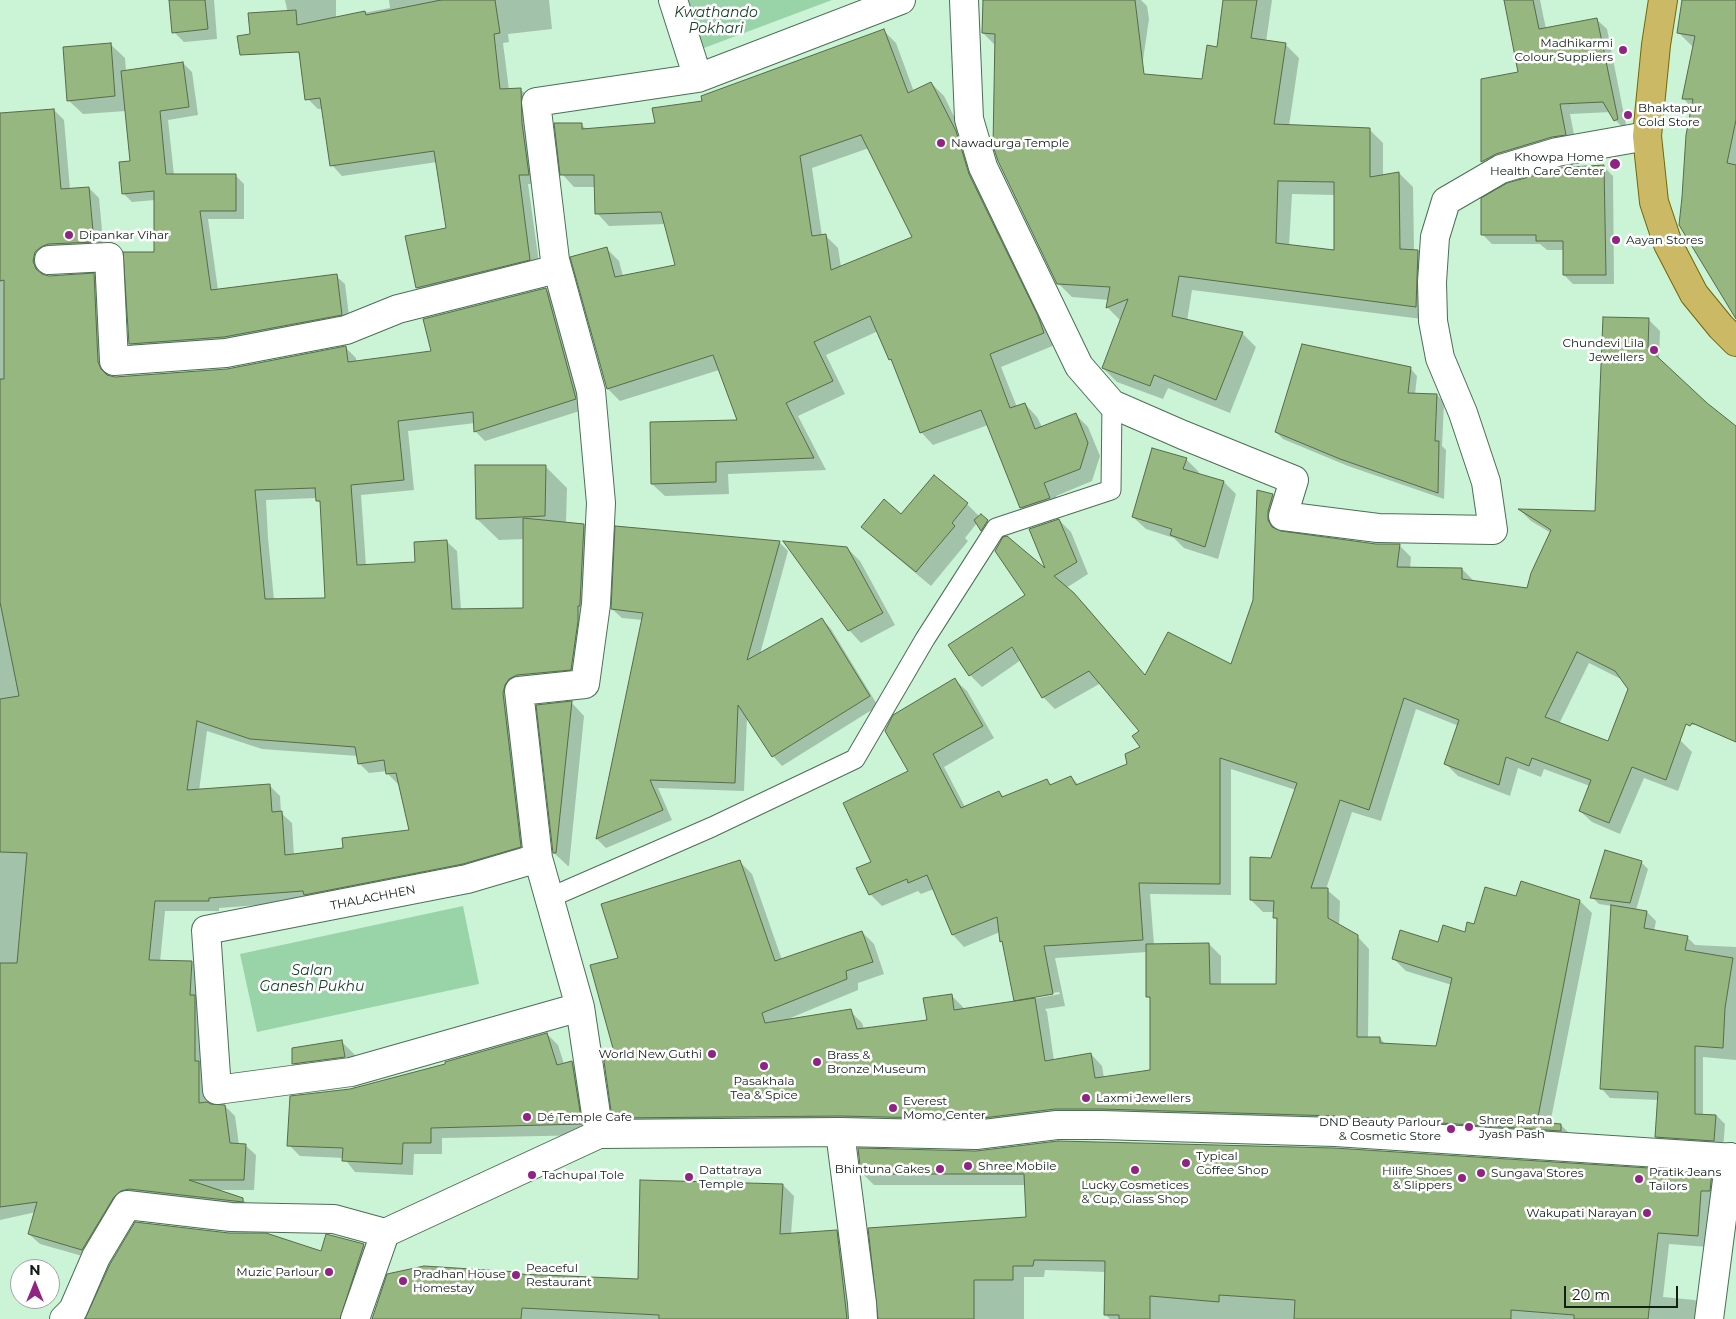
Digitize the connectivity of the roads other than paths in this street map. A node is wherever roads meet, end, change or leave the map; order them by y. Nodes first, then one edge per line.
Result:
1 (673, 0) edge
2 (901, 0) edge
3 (964, 0) edge
4 (1664, 0) edge
5 (698, 78) junction
6 (1647, 136) junction
7 (49, 260) dead end
8 (557, 269) junction
9 (1736, 342) edge
10 (1112, 404) junction
11 (538, 858) junction
12 (549, 898) junction
13 (580, 1007) junction
14 (840, 1132) junction
15 (599, 1134) junction
16 (1733, 1158) edge
17 (385, 1233) junction
18 (64, 1319) edge
19 (354, 1319) edge
20 (863, 1319) edge
21 (1709, 1319) edge

1 - 5 street
2 - 5 street
3 - 10 street
4 - 6 main road
5 - 8 street
6 - 9 main road
6 - 10 street
7 - 8 street
8 - 11 street
10 - 12 lane
11 - 12 street
11 - 13 street, THALACHHEN
12 - 13 street
13 - 15 street
14 - 15 street
14 - 16 street
14 - 20 street
15 - 17 street
16 - 21 street
17 - 18 street
17 - 19 street

